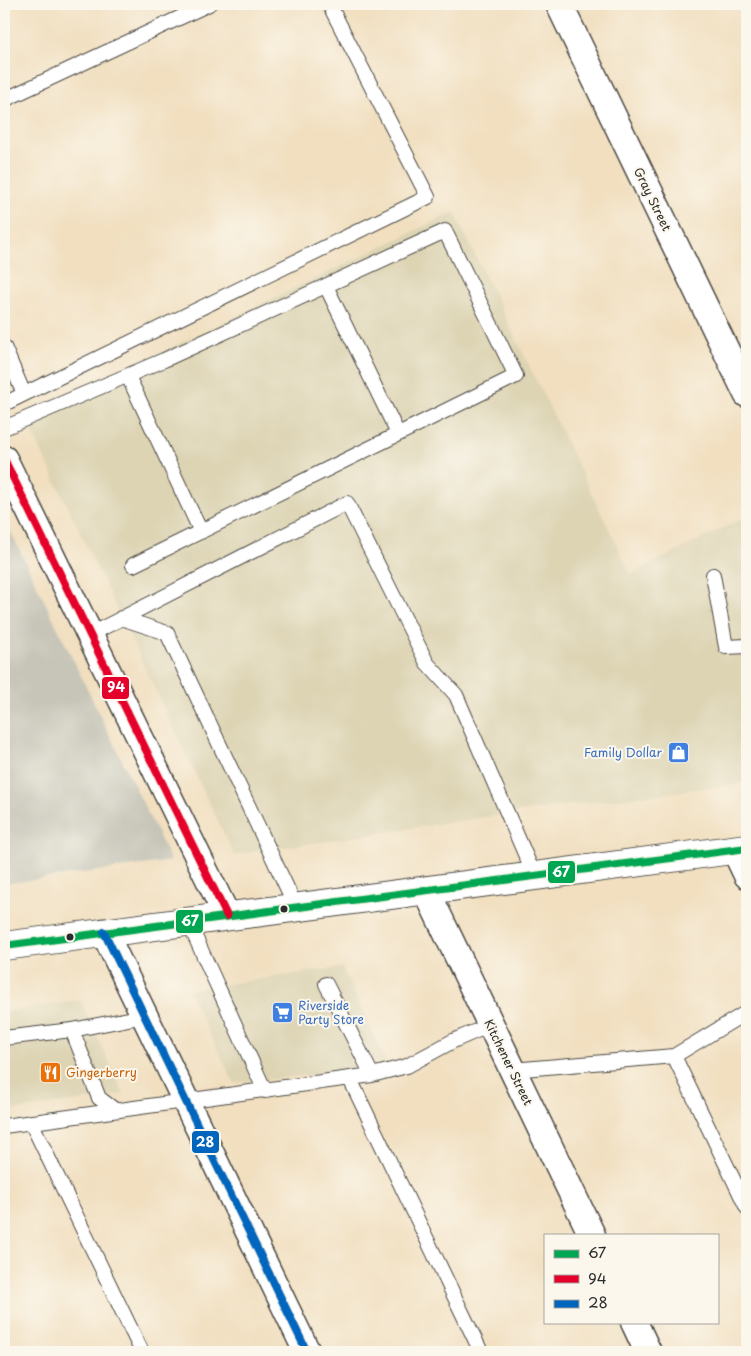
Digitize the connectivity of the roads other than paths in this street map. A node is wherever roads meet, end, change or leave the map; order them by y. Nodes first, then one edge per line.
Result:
1 (209, 4) edge
2 (329, 4) edge
3 (559, 4) edge
4 (4, 100) edge
5 (326, 286) junction
6 (4, 347) edge
7 (128, 376) junction
8 (24, 394) junction
9 (747, 394) edge
10 (4, 404) edge
11 (4, 428) edge
12 (398, 434) junction
13 (4, 459) edge
14 (201, 532) junction
15 (133, 565) dead end
16 (713, 575) dead end
17 (121, 618) junction
18 (89, 635) junction
19 (747, 646) edge
20 (741, 849) edge
21 (747, 874) edge
22 (535, 877) junction
23 (426, 890) junction
24 (296, 907) junction
25 (226, 916) junction
26 (188, 921) junction
27 (104, 932) junction
28 (4, 946) edge
29 (326, 984) dead end
30 (747, 1012) edge
31 (144, 1016) junction
32 (490, 1024) junction
33 (72, 1030) junction
34 (4, 1038) edge
35 (674, 1056) junction
36 (512, 1070) junction
37 (372, 1075) junction
38 (350, 1079) junction
39 (266, 1091) junction
40 (185, 1100) junction
41 (115, 1110) junction
42 (31, 1122) junction
43 (4, 1126) edge
44 (747, 1208) edge
45 (592, 1234) edge
46 (635, 1324) edge
47 (142, 1352) edge
48 (307, 1352) edge
49 (481, 1352) edge
50 (648, 1352) edge

1 - 4 lane
2 - 8 lane
3 - 9 street, Gray Street
5 - 7 lane
5 - 12 lane
5 - 12 lane
6 - 8 lane
7 - 11 lane
7 - 14 lane
8 - 10 lane
12 - 14 lane
13 - 18 street
14 - 15 lane
16 - 19 lane
17 - 18 lane
17 - 22 lane
17 - 24 lane
18 - 25 street
20 - 21 street
20 - 22 main road
22 - 23 main road
23 - 24 main road
23 - 32 street, Kitchener Street
24 - 25 main road
25 - 26 main road
26 - 27 main road
26 - 39 lane
27 - 28 main road
27 - 31 street
29 - 37 lane
30 - 35 lane
31 - 33 lane
31 - 40 street
32 - 36 street, Kitchener Street
32 - 37 lane
33 - 34 lane
33 - 41 lane
35 - 36 lane
35 - 44 lane
36 - 45 street, Kitchener Street
37 - 38 lane
38 - 39 lane
38 - 49 lane
39 - 40 lane
40 - 41 lane
40 - 48 street
41 - 42 lane
42 - 43 lane
42 - 47 lane
46 - 50 street

